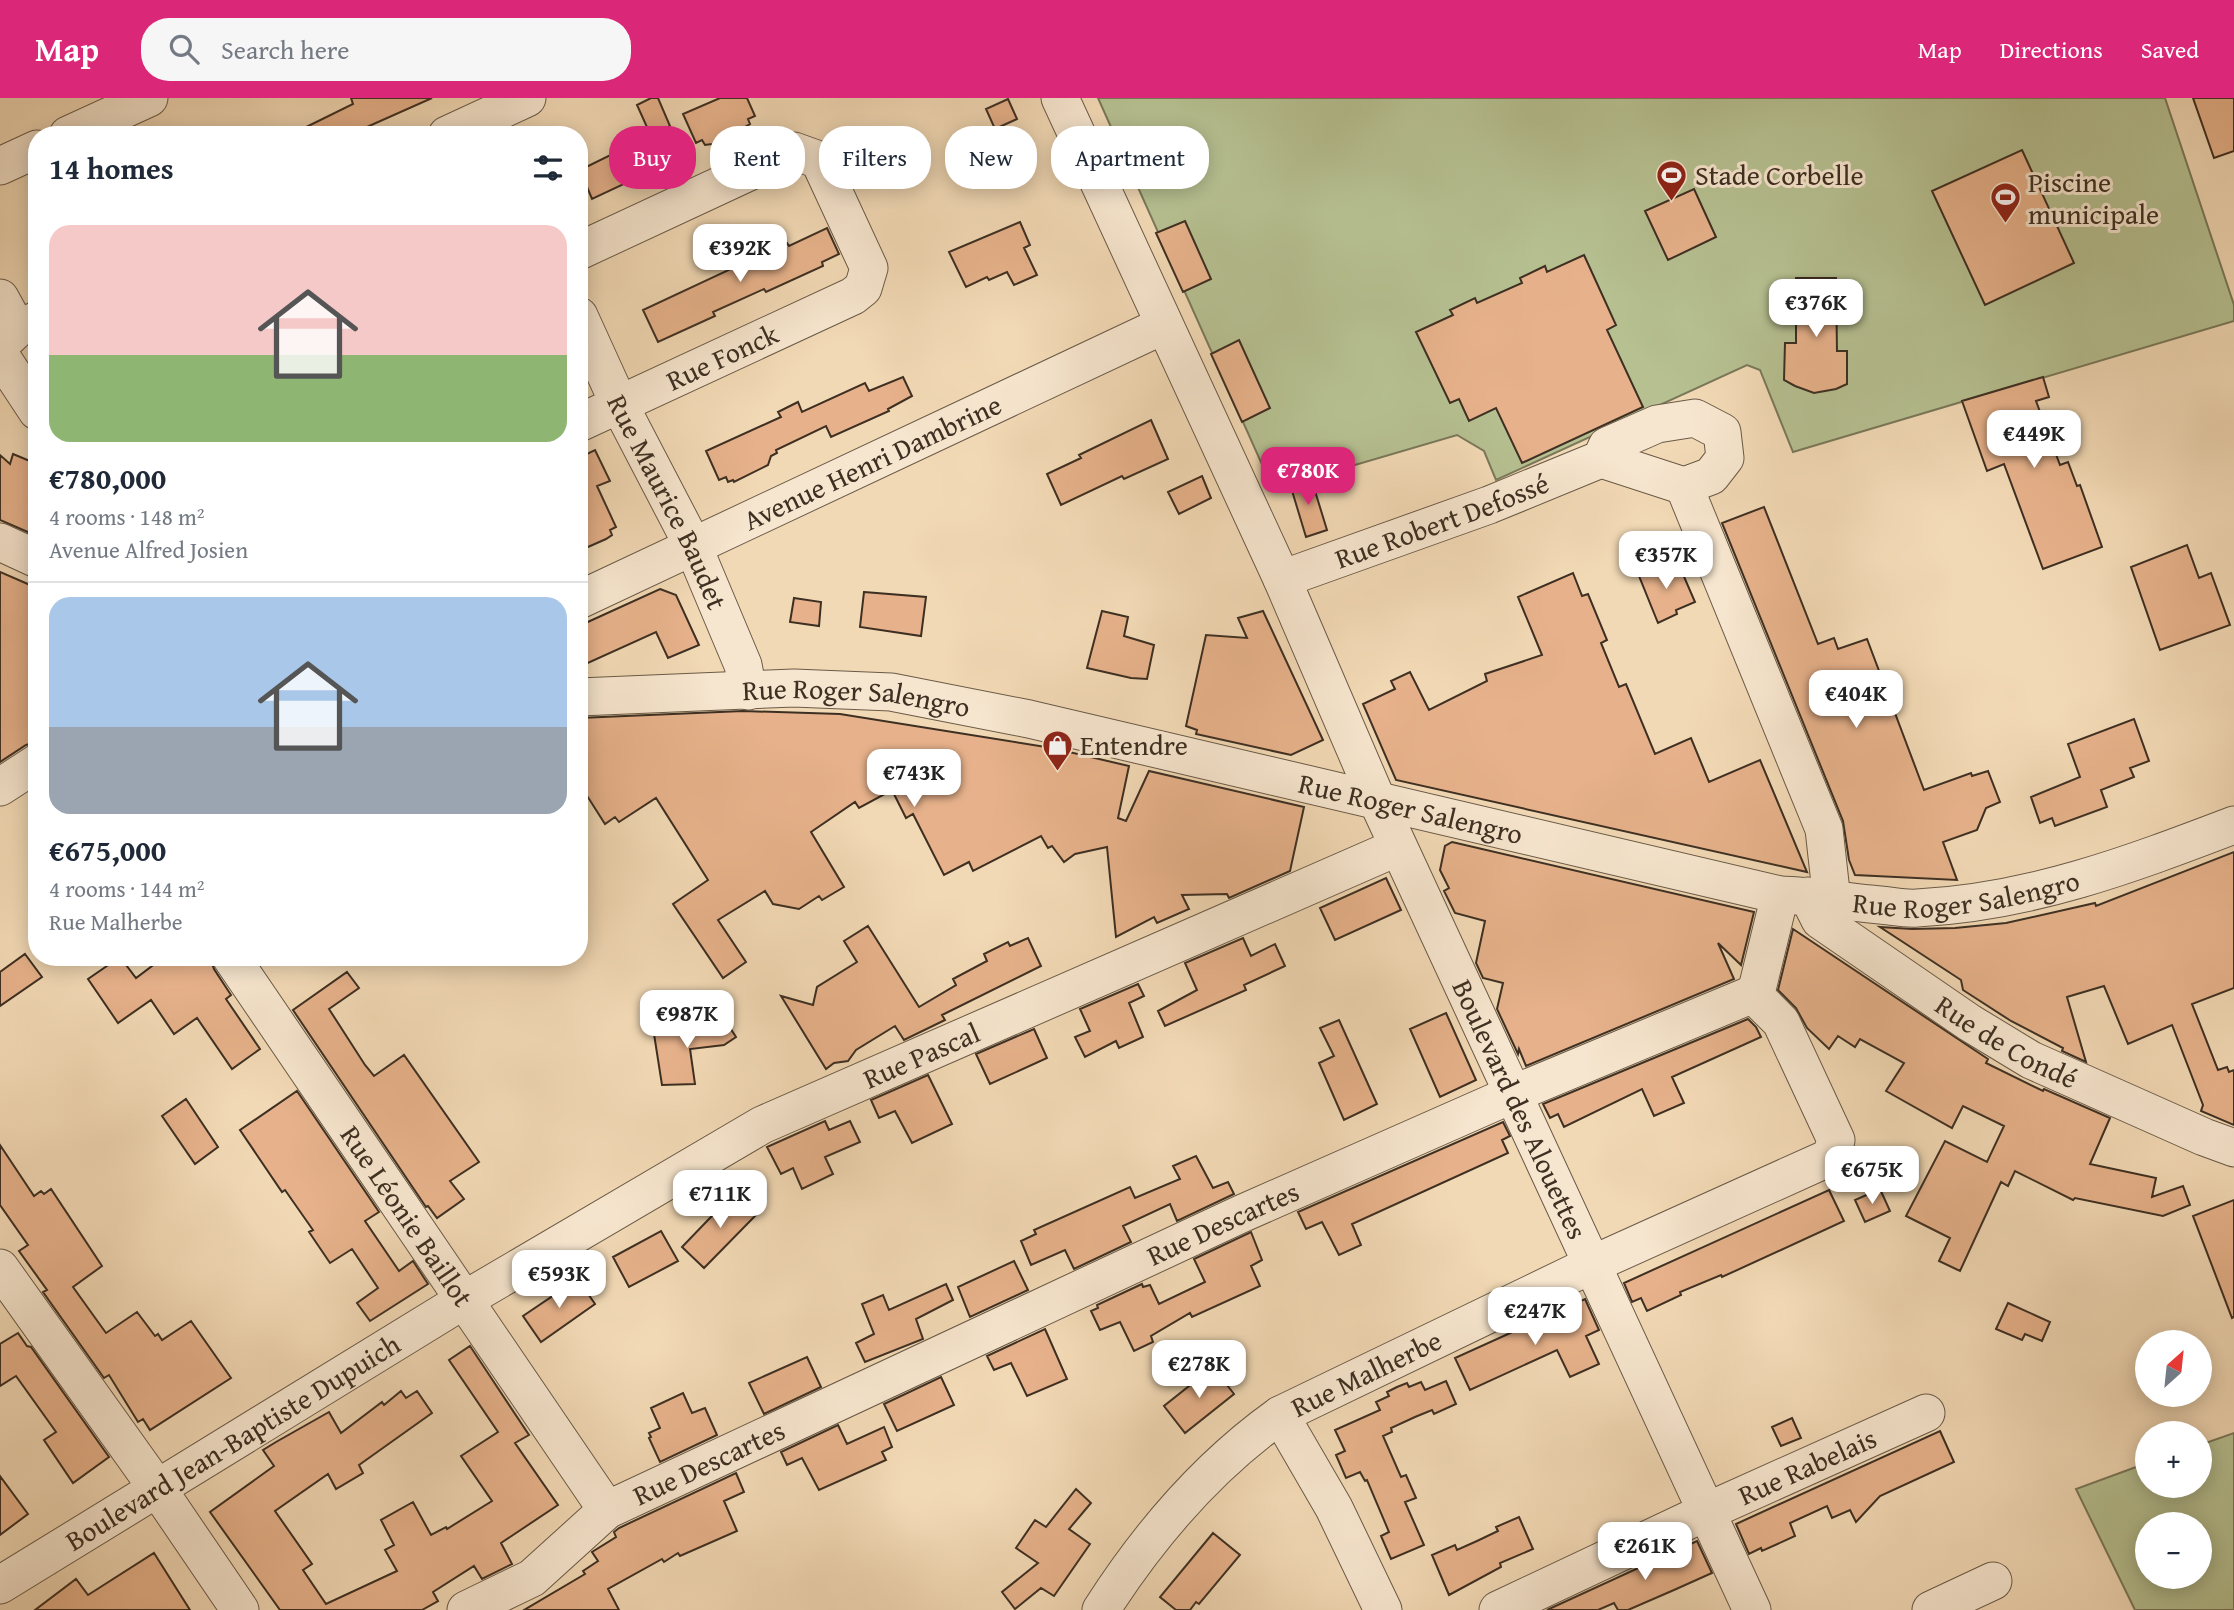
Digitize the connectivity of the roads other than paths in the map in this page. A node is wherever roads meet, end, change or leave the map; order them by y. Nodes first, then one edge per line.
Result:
1 (149, 98) edge
2 (527, 98) edge
3 (1060, 98) edge
4 (489, 116) edge
5 (88, 126) edge
6 (467, 126) edge
7 (28, 153) edge
8 (0, 166) edge
9 (588, 247) edge
10 (1164, 325) junction
11 (11, 328) edge
12 (588, 336) edge
13 (28, 397) edge
14 (619, 404) junction
15 (588, 419) edge
16 (1601, 459) junction
17 (1684, 486) junction
18 (0, 542) edge
19 (693, 546) junction
20 (28, 555) edge
21 (1282, 579) junction
22 (588, 596) edge
23 (748, 691) junction
24 (588, 697) edge
25 (28, 769) edge
26 (0, 787) edge
27 (1377, 800) junction
28 (2234, 825) edge
29 (1398, 847) junction
30 (1807, 897) junction
31 (237, 966) edge
32 (1753, 994) junction
33 (1513, 1094) junction
34 (2234, 1148) edge
35 (1593, 1264) junction
36 (0, 1268) edge
37 (464, 1300) junction
38 (1926, 1413) dead end
39 (1280, 1415) junction
40 (157, 1488) junction
41 (607, 1510) junction
42 (1707, 1511) junction
43 (1993, 1581) dead end
44 (0, 1585) edge
45 (240, 1610) edge
46 (466, 1610) edge
47 (1101, 1610) edge
48 (1383, 1610) edge
49 (1498, 1610) edge
50 (1752, 1610) edge
51 (1931, 1610) edge

1 - 5 street
2 - 4 street
3 - 10 street, Boulevard des Alouettes
4 - 6 street
7 - 8 street
9 - 14 street, Rue Fonck
10 - 19 street, Avenue Henri Dambrine
10 - 21 street, Boulevard des Alouettes
11 - 13 street
12 - 14 street, Rue Maurice Baudet
14 - 15 street, Rue Fonck
14 - 19 street, Rue Maurice Baudet
16 - 17 street
16 - 17 street, Rue Robert Defossé
16 - 21 street, Rue Robert Defossé
17 - 30 street
18 - 20 street
19 - 22 street, Avenue Henri Dambrine
19 - 23 street, Rue Maurice Baudet
21 - 27 street, Boulevard des Alouettes
23 - 24 street, Rue Roger Salengro
23 - 27 street, Rue Roger Salengro
25 - 26 street
27 - 29 street, Boulevard des Alouettes
27 - 30 street, Rue Roger Salengro
28 - 30 street, Rue Roger Salengro
29 - 33 street, Boulevard des Alouettes
29 - 37 street, Rue Pascal
30 - 32 street
30 - 34 street, Rue de Condé
31 - 37 street, Rue Léonie Baillot
32 - 33 street, Rue Descartes
32 - 35 street, Rue Malherbe
33 - 35 street, Boulevard des Alouettes
33 - 41 street, Rue Descartes
35 - 39 street, Rue Malherbe
35 - 42 street, Boulevard des Alouettes
36 - 40 street
37 - 40 street, Boulevard Jean-Baptiste Dupuich
37 - 41 street, Rue Léonie Baillot
38 - 42 street, Rue Rabelais
39 - 47 street, Rue Malherbe
39 - 48 street
40 - 44 street, Boulevard Jean-Baptiste Dupuich
40 - 45 street
41 - 46 street, Rue Descartes
42 - 49 street, Rue Rabelais
42 - 50 street, Boulevard des Alouettes
43 - 51 street

